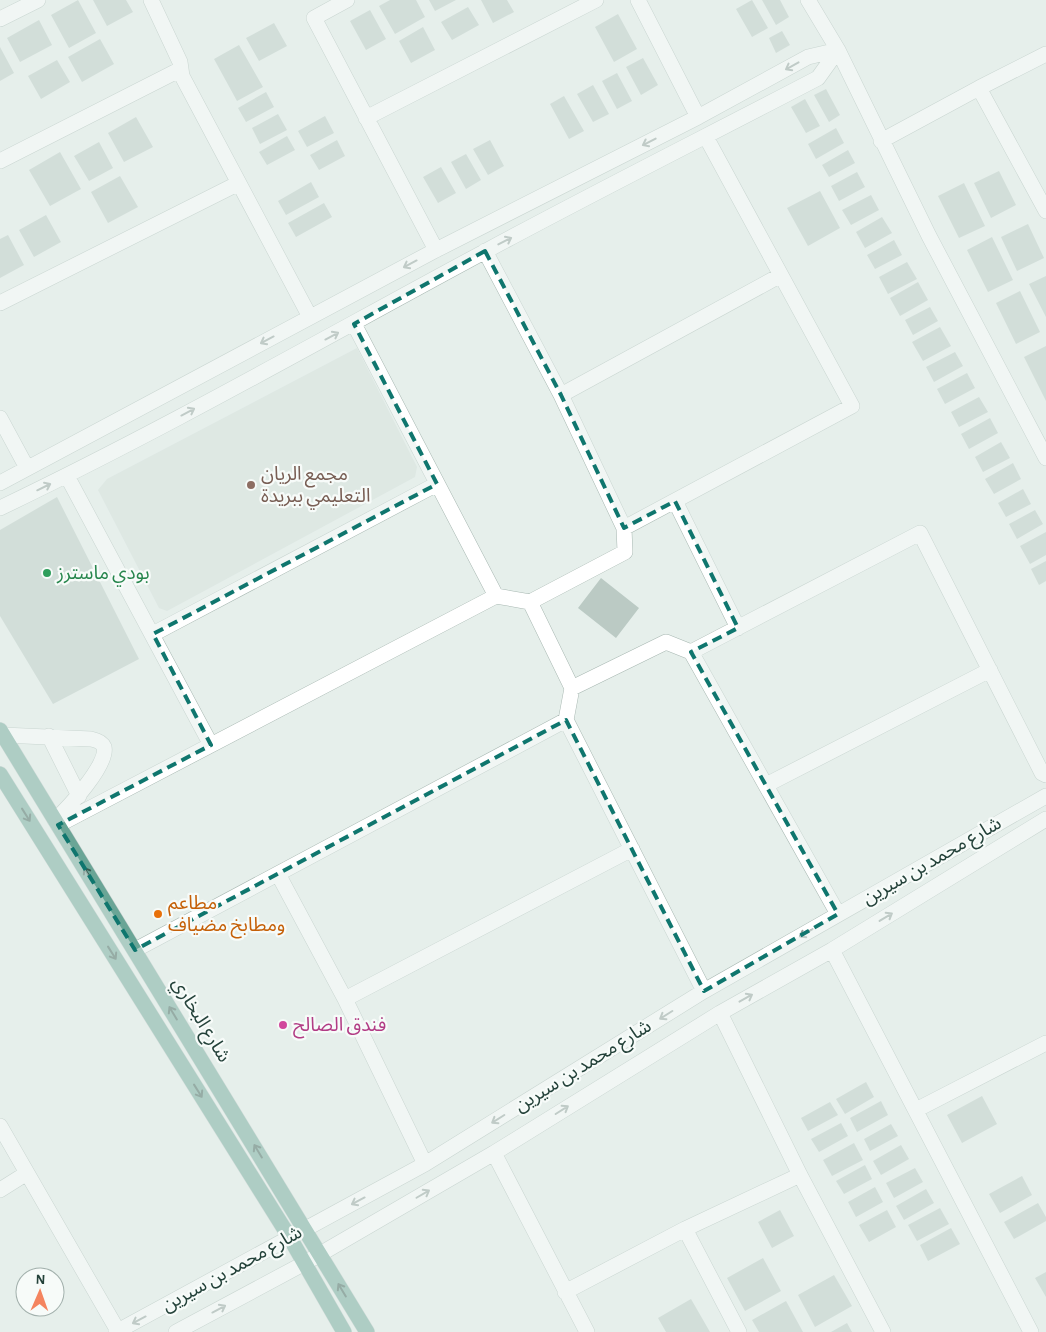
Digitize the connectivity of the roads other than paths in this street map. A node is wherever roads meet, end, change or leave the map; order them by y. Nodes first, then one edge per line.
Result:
1 (38, 0) edge
2 (151, 0) edge
3 (347, 0) edge
4 (596, 0) edge
5 (638, 0) edge
6 (808, 0) edge
7 (0, 19) edge
8 (838, 50) junction
9 (1046, 54) edge
10 (181, 69) junction
11 (979, 88) junction
12 (698, 117) junction
13 (366, 118) junction
14 (706, 137) junction
15 (881, 141) junction
16 (0, 161) edge
17 (239, 183) junction
18 (1046, 211) edge
19 (436, 250) junction
20 (485, 251) junction
21 (781, 275) junction
22 (0, 303) edge
23 (310, 317) junction
24 (354, 324) junction
25 (561, 395) junction
26 (0, 418) edge
27 (1046, 458) edge
28 (27, 468) junction
29 (67, 476) junction
30 (0, 483) edge
31 (437, 484) junction
32 (675, 501) junction
33 (0, 508) edge
34 (624, 528) junction
35 (496, 596) junction
36 (530, 602) junction
37 (738, 628) junction
38 (153, 634) junction
39 (691, 652) junction
40 (990, 670) junction
41 (572, 688) junction
42 (566, 720) junction
43 (2, 733) edge
44 (49, 736) junction
45 (211, 745) junction
46 (0, 774) edge
47 (1046, 775) edge
48 (766, 785) junction
49 (79, 796) junction
50 (1046, 796) edge
51 (1046, 819) edge
52 (57, 822) junction
53 (632, 849) junction
54 (278, 874) junction
55 (838, 914) junction
56 (135, 950) junction
57 (832, 950) junction
58 (704, 991) junction
59 (345, 999) junction
60 (720, 1013) junction
61 (1046, 1044) edge
62 (916, 1110) junction
63 (0, 1126) edge
64 (494, 1153) junction
65 (425, 1164) junction
66 (27, 1173) junction
67 (800, 1176) junction
68 (0, 1190) edge
69 (685, 1229) junction
70 (305, 1230) junction
71 (290, 1238) junction
72 (320, 1253) junction
73 (303, 1264) junction
74 (565, 1292) junction
75 (117, 1332) edge
76 (176, 1332) edge
77 (344, 1332) edge
78 (367, 1332) edge
79 (586, 1332) edge
80 (739, 1332) edge
81 (883, 1332) edge
82 (1032, 1332) edge

1 - 7 street
2 - 10 street
3 - 13 street
4 - 13 street
5 - 12 street
6 - 8 street
8 -> 12 street
8 - 14 street
8 - 15 street
9 - 11 street
10 - 16 street
10 - 17 street
11 - 15 street
11 - 18 street
12 -> 19 street
13 - 19 street
20 -> 14 street
14 - 21 street
15 - 27 street
17 - 22 street
17 - 23 street
19 -> 23 street
20 - 24 street
20 - 25 street
21 - 25 street
21 - 32 street
23 -> 28 street
29 -> 24 street
24 - 31 street
25 - 34 street
26 - 28 street
28 - 30 street
33 -> 29 street
29 - 38 street
31 - 35 street
31 - 38 street
32 - 34 street
32 - 37 street
34 - 36 street
35 - 36 street
35 - 45 street
36 - 41 street
37 - 39 street
37 - 40 street
38 - 45 street
39 - 41 street
39 - 48 street
40 - 47 street
40 - 48 street
41 - 42 street
42 - 53 street
42 - 54 street
43 - 44 street
43 - 52 main road, شارع البخاري
44 - 49 street
44 - 49 street
45 - 52 street
46 -> 71 main road
48 - 55 street
49 - 52 street
50 - 55 street, شارع محمد بن سيرين
57 -> 51 street, شارع محمد بن سيرين
56 -> 52 main road, شارع البخاري
53 - 58 street
53 - 59 street
54 - 56 street
54 - 59 street
55 -> 58 street, شارع محمد بن سيرين
70 -> 56 main road, شارع البخاري
60 -> 57 street, شارع محمد بن سيرين
57 - 62 street
58 -> 65 street, شارع محمد بن سيرين
59 - 65 street
64 -> 60 street, شارع محمد بن سيرين
60 - 67 street
61 - 62 street
62 - 82 street
63 - 66 street
72 -> 64 street, شارع محمد بن سيرين
64 - 74 street
65 -> 70 street, شارع محمد بن سيرين
66 - 68 street
66 - 75 street
67 - 69 street
67 - 81 street
69 - 74 street
69 - 80 street
70 - 71 street, شارع محمد بن سيرين
70 - 72 main road, شارع البخاري
71 - 73 main road
71 -> 75 street, شارع محمد بن سيرين
72 - 73 street, شارع محمد بن سيرين
78 -> 72 main road, شارع البخاري
76 -> 73 street, شارع محمد بن سيرين
73 - 77 main road
74 - 79 street

